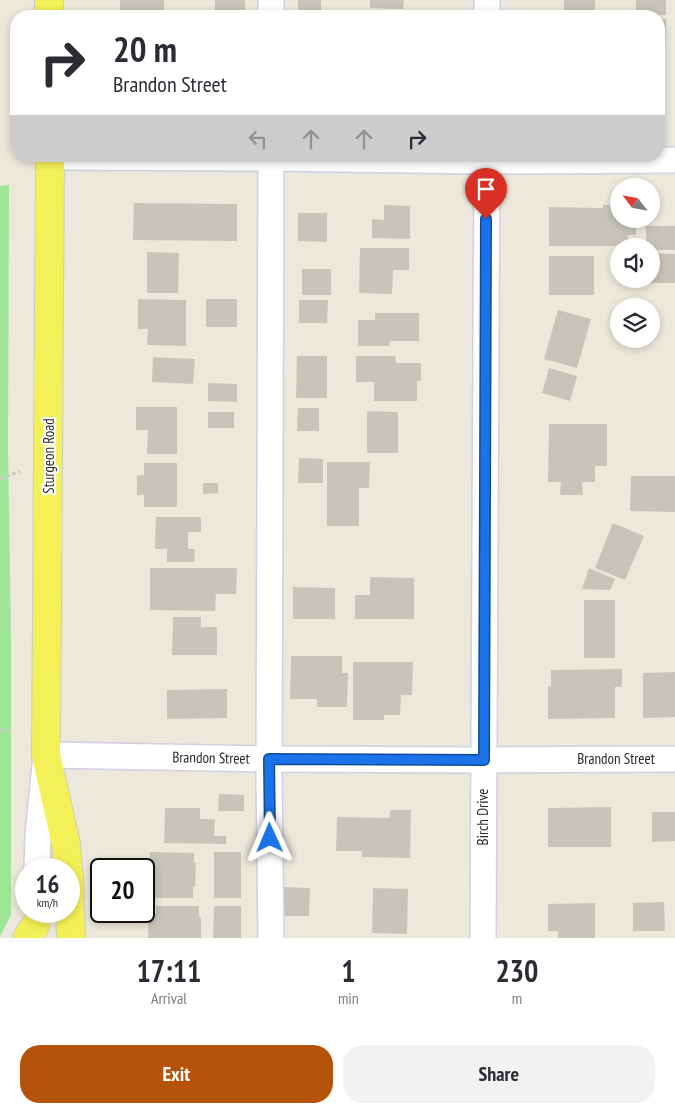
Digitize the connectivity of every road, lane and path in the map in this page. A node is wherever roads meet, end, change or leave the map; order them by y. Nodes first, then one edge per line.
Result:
1 (50, 162) edge
2 (271, 162) edge
3 (487, 162) edge
4 (20, 471) dead end
5 (0, 479) edge
6 (0, 730) edge
7 (11, 731) dead end
8 (46, 755) junction
9 (269, 759) junction
10 (675, 759) edge
11 (484, 760) junction
12 (37, 858) edge
13 (67, 858) edge
14 (71, 923) edge
15 (71, 937) edge
16 (271, 938) edge
17 (483, 938) edge

1 - 8 main road, Sturgeon Road
2 - 9 street
3 - 11 street, Birch Drive
4 - 5 path
6 - 7 path
8 - 9 street, Brandon Street
8 - 12 street, Sturgeon Road
8 - 13 main road, Sturgeon Road
9 - 11 street, Brandon Street
9 - 16 street
10 - 11 street, Brandon Street
11 - 17 street, Birch Drive
14 - 15 main road

